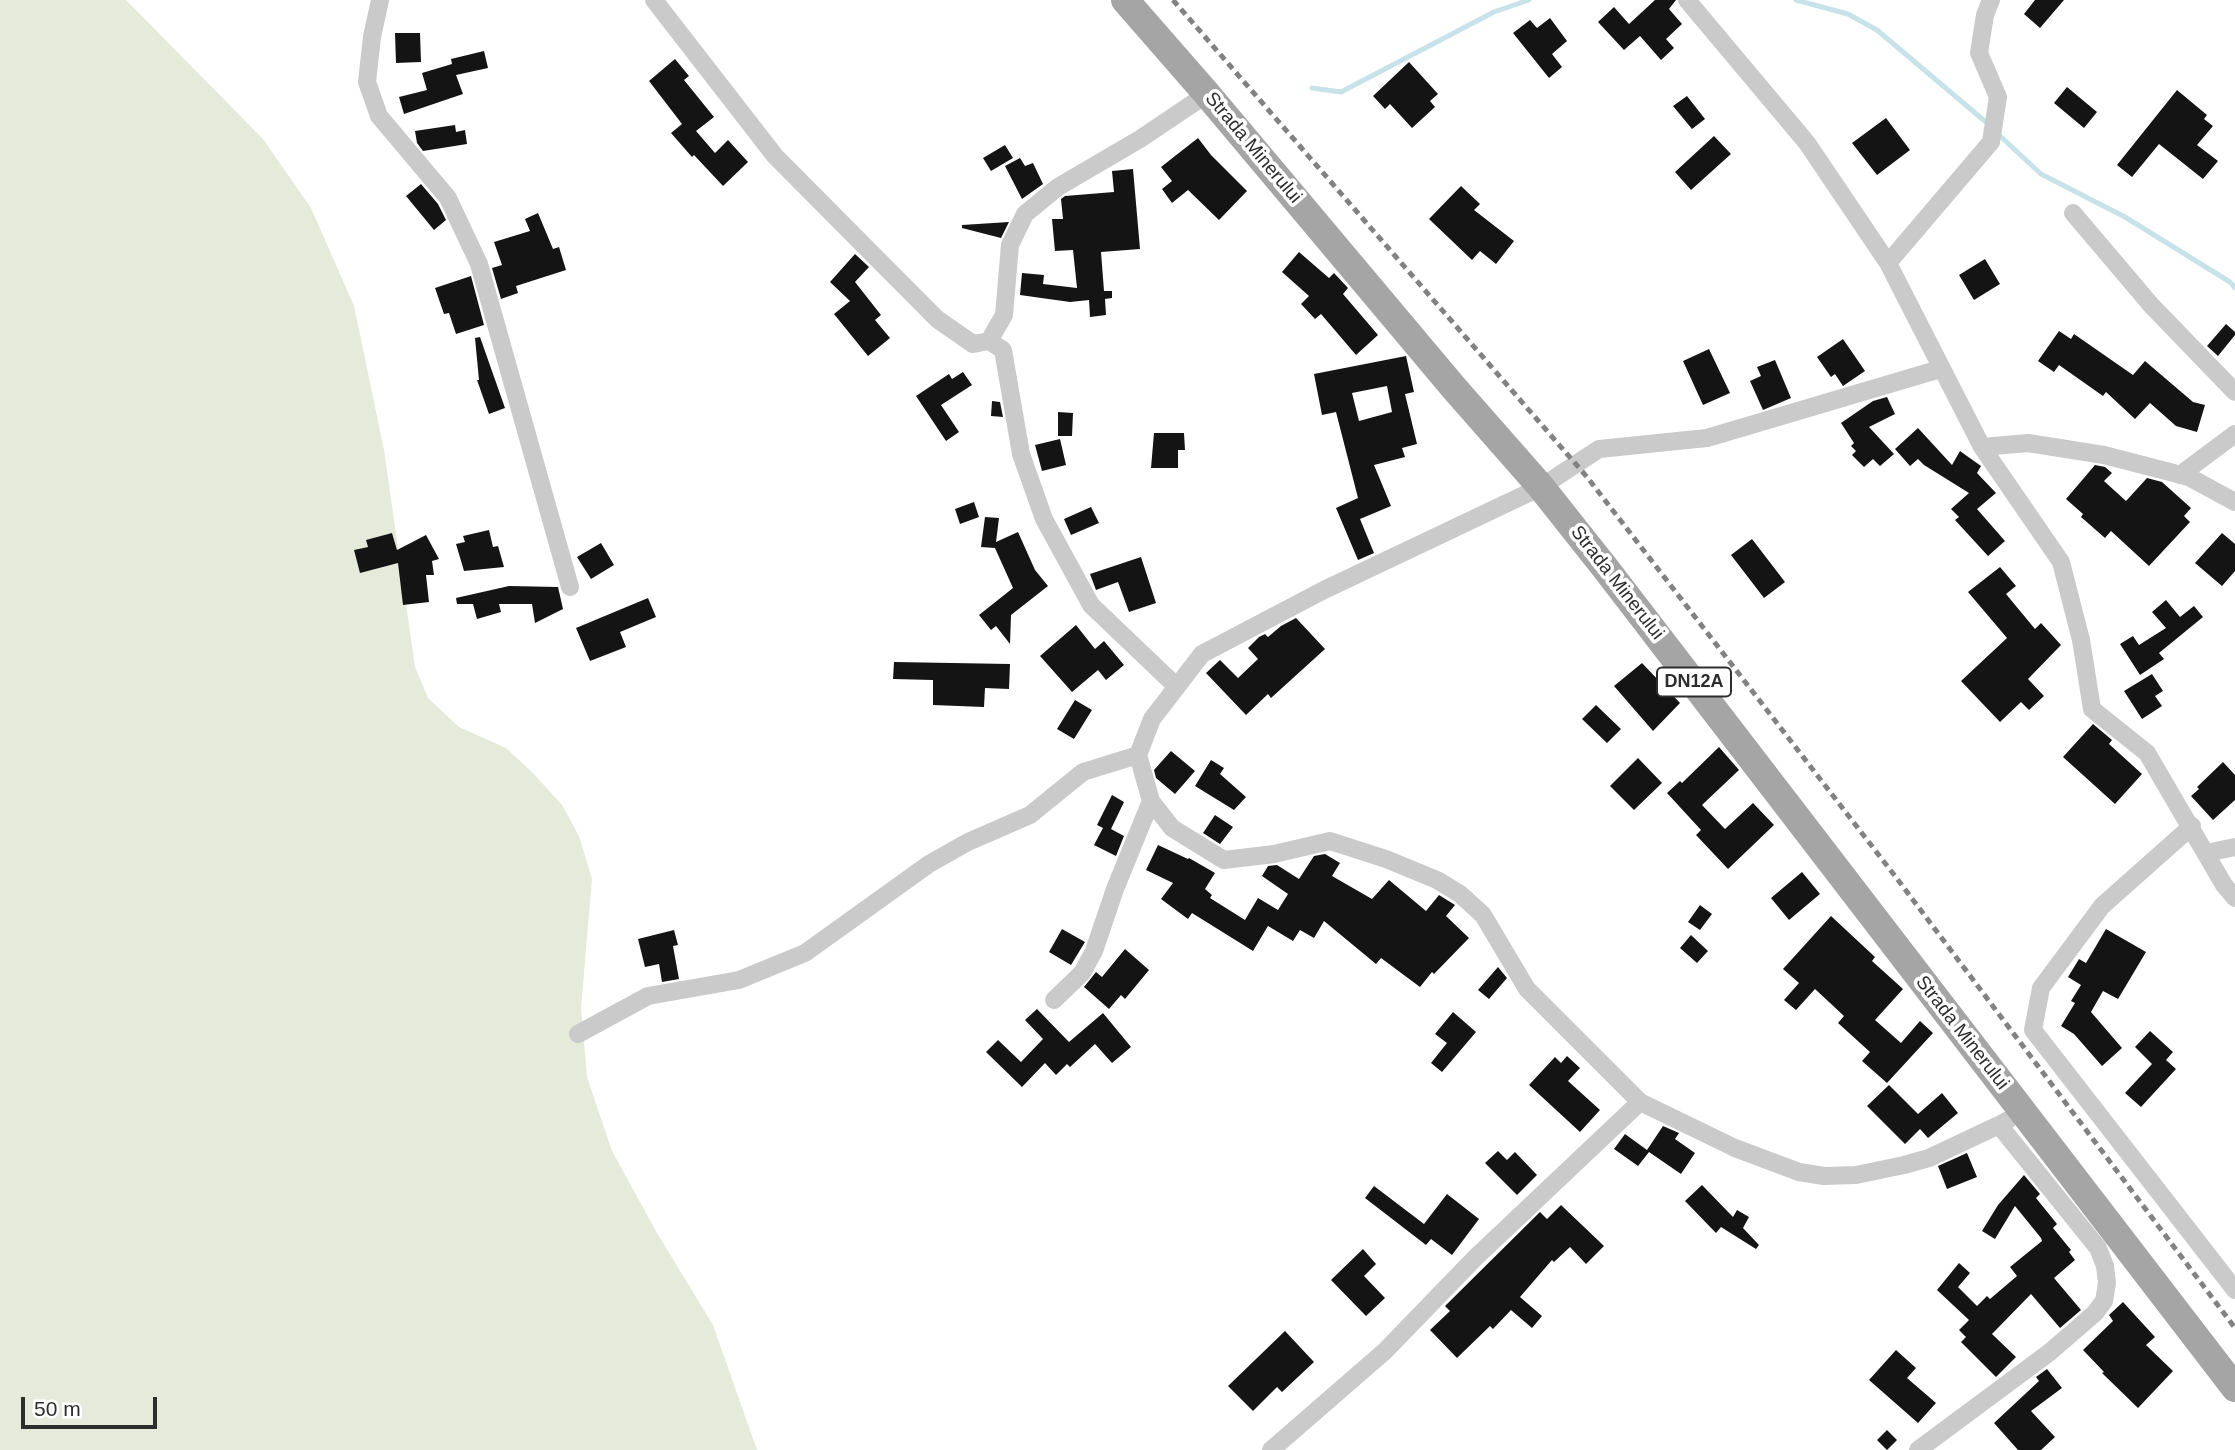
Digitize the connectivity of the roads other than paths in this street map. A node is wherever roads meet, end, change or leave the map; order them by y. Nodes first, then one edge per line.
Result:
1 (380, 0) edge
2 (654, 0) edge
3 (1125, 0) edge
4 (1687, 0) edge
5 (1991, 0) edge
6 (1207, 94) junction
7 (2073, 213) dead end
8 (1888, 263) junction
9 (989, 341) junction
10 (1940, 369) junction
11 (2235, 392) edge
12 (2235, 434) edge
13 (1982, 447) junction
14 (2180, 475) junction
15 (1541, 487) junction
16 (2235, 502) edge
17 (570, 587) dead end
18 (1177, 687) junction
19 (1138, 755) junction
20 (1151, 801) junction
21 (2192, 826) junction
22 (2235, 847) edge
23 (2206, 853) junction
24 (2235, 898) edge
25 (1054, 1000) dead end
26 (578, 1034) dead end
27 (1640, 1102) junction
28 (2024, 1111) junction
29 (1999, 1125) junction
30 (2235, 1290) edge
31 (2235, 1388) edge
32 (1271, 1450) edge
33 (1918, 1450) edge

1 - 17 street
2 - 9 street
3 - 6 main road, Strada Minerului / DN12A
4 - 8 street
5 - 8 street
6 - 9 street
6 - 15 main road, Strada Minerului / DN12A
7 - 11 street
8 - 10 street
9 - 18 street
10 - 13 street
10 - 15 street
12 - 14 street
13 - 14 street
13 - 21 street
14 - 16 street
15 - 18 street
15 - 28 main road, Strada Minerului / DN12A
18 - 19 street
19 - 20 street
19 - 26 street
20 - 25 street
20 - 27 street
21 - 23 street
21 - 30 street
22 - 23 street
23 - 24 street
27 - 29 street
27 - 32 street
28 - 29 street
28 - 31 main road, Strada Minerului / DN12A
29 - 33 street

